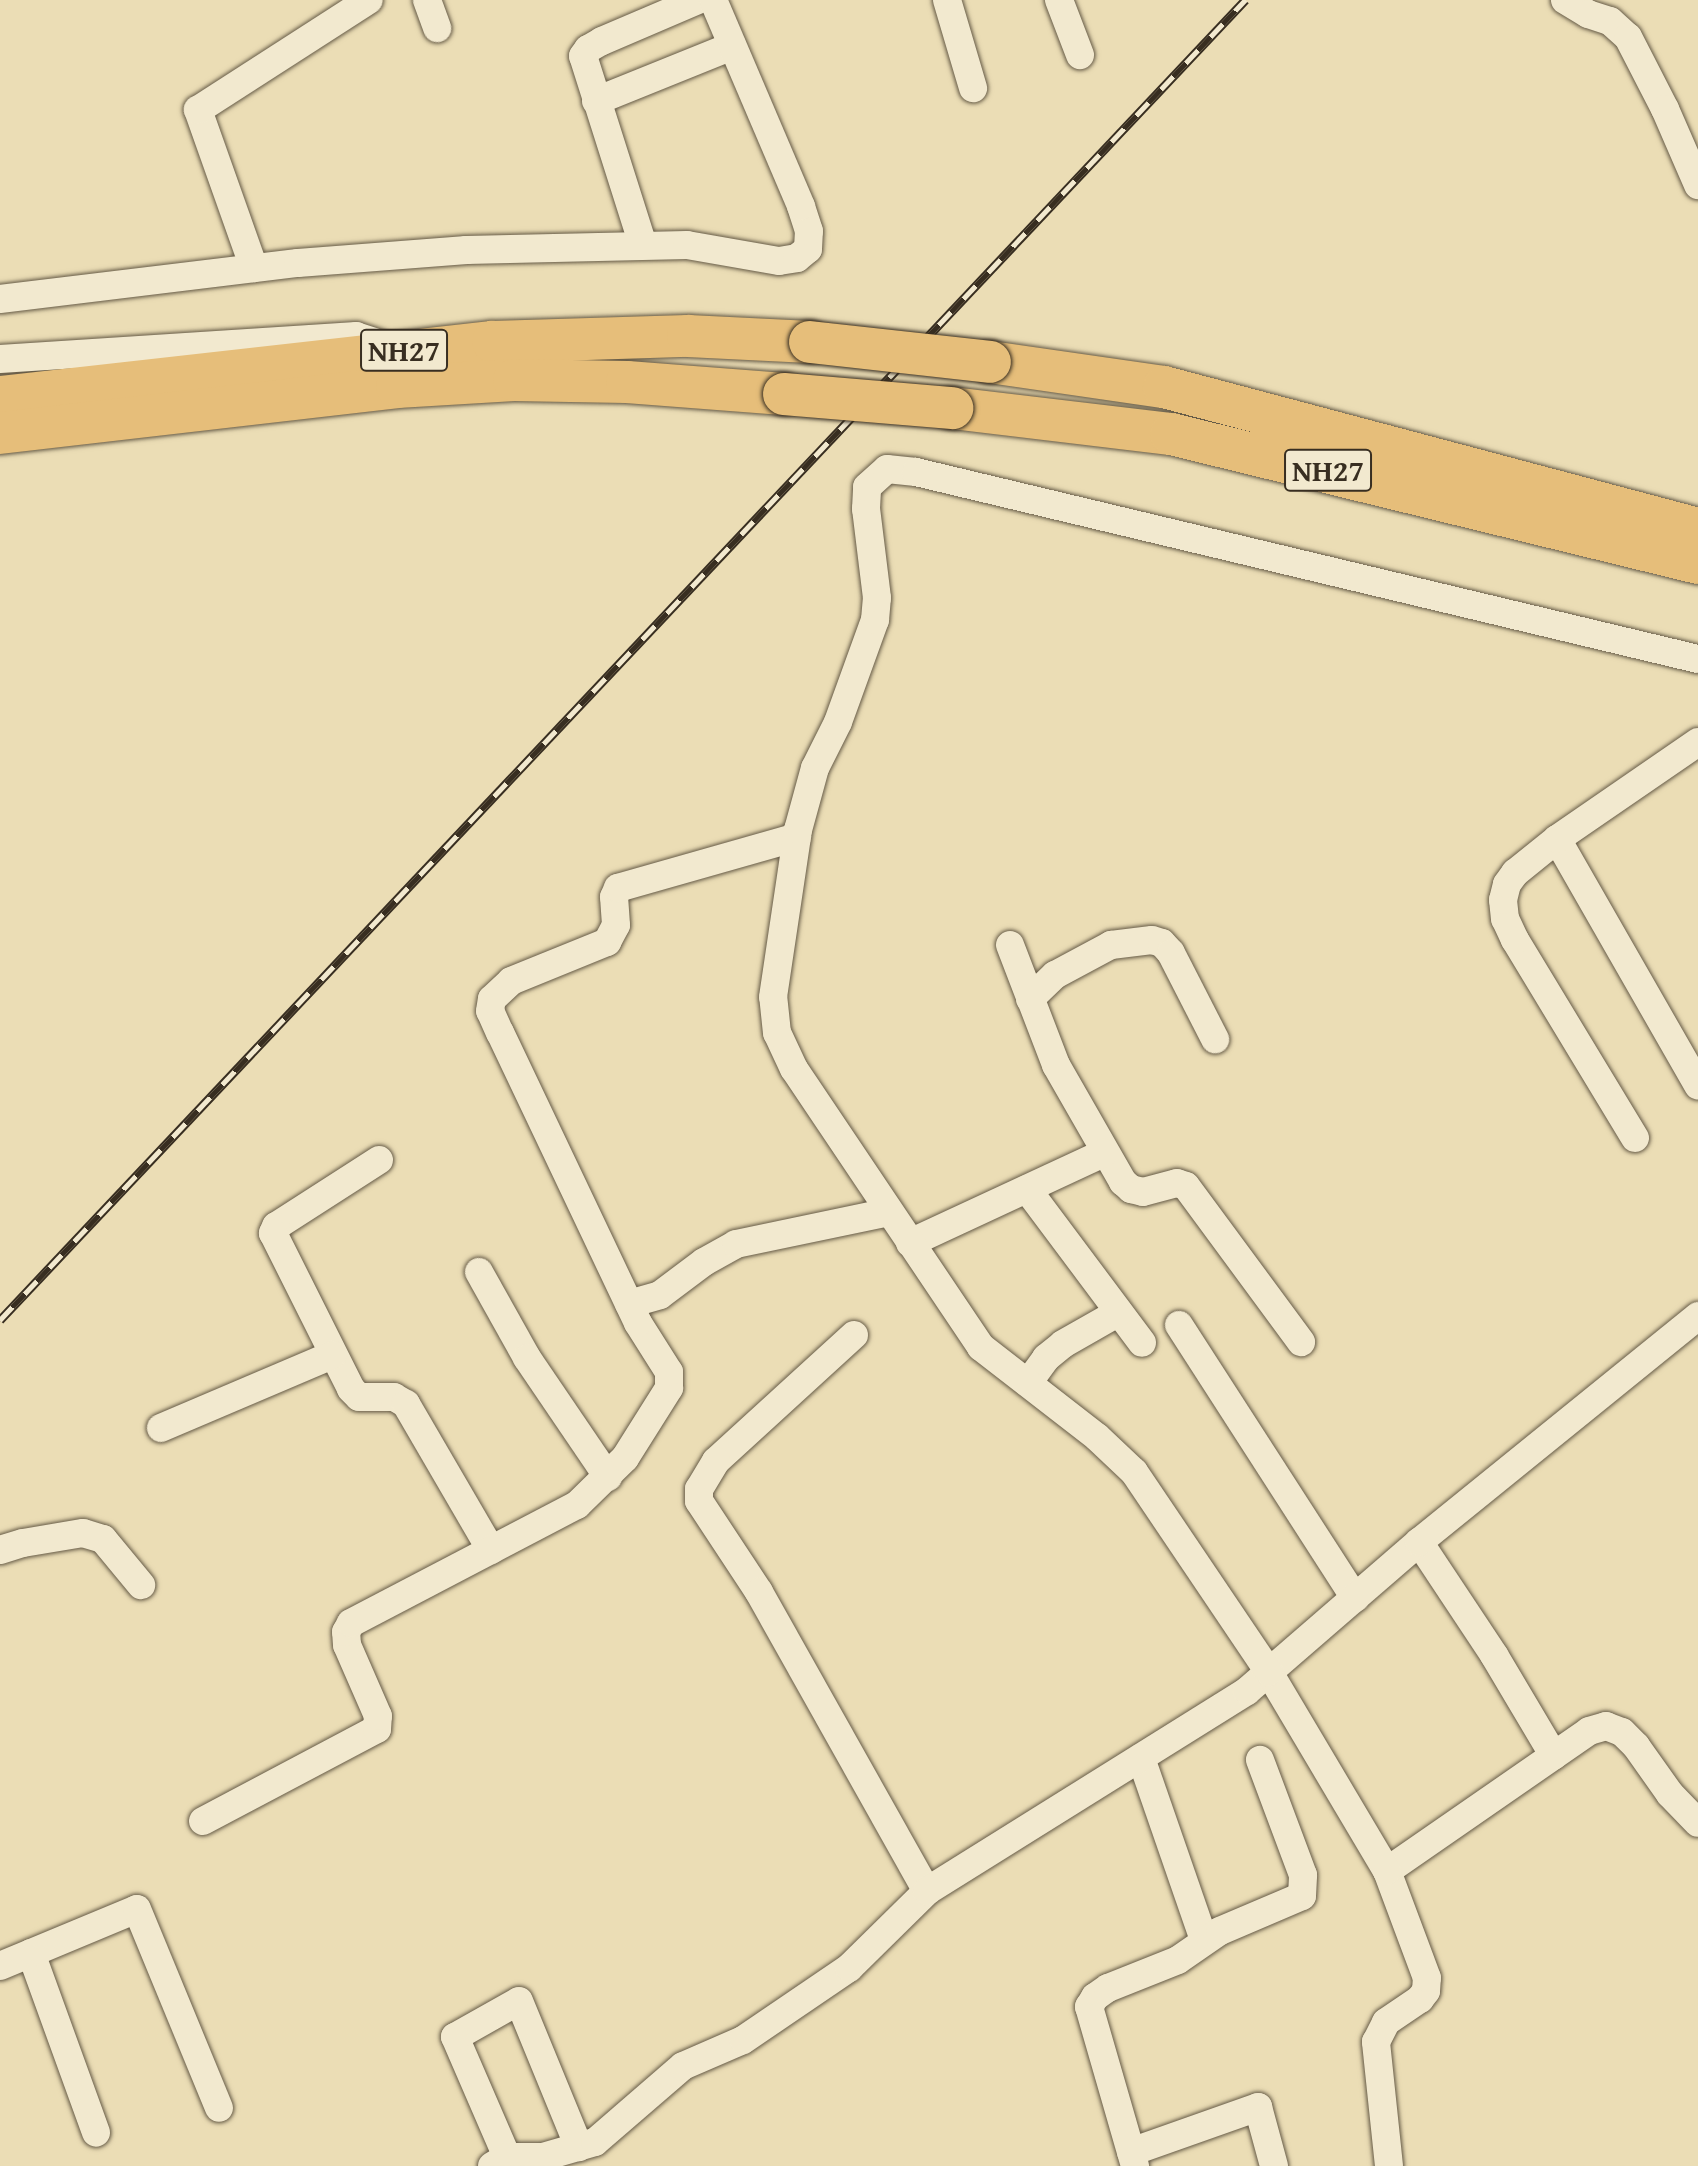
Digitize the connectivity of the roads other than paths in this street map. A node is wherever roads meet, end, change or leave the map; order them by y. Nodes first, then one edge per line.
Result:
1 (369, 0) edge
2 (427, 0) edge
3 (698, 0) edge
4 (713, 0) edge
5 (947, 0) edge
6 (1059, 0) edge
7 (1565, 0) edge
8 (437, 28) dead end
9 (732, 46) junction
10 (1080, 55) dead end
11 (973, 88) dead end
12 (596, 101) junction
13 (1698, 185) edge
14 (643, 245) junction
15 (254, 268) junction
16 (0, 299) edge
17 (397, 350) junction
18 (0, 359) edge
19 (0, 397) edge
20 (0, 433) edge
21 (1698, 529) edge
22 (1698, 563) edge
23 (1698, 659) edge
24 (1698, 742) edge
25 (797, 837) junction
26 (1557, 839) junction
27 (1010, 945) dead end
28 (1030, 999) junction
29 (1215, 1039) dead end
30 (1698, 1085) edge
31 (1635, 1138) dead end
32 (1104, 1153) junction
33 (379, 1160) dead end
34 (1027, 1189) junction
35 (889, 1212) junction
36 (910, 1243) junction
37 (479, 1272) dead end
38 (629, 1304) junction
39 (1119, 1312) junction
40 (1698, 1316) edge
41 (1179, 1325) dead end
42 (854, 1335) dead end
43 (1301, 1342) dead end
44 (1142, 1343) dead end
45 (332, 1355) junction
46 (1028, 1383) junction
47 (161, 1428) dead end
48 (608, 1477) junction
49 (1419, 1542) junction
50 (0, 1550) edge
51 (491, 1550) junction
52 (141, 1585) dead end
53 (1355, 1598) junction
54 (1269, 1672) junction
55 (1554, 1756) junction
56 (1141, 1758) junction
57 (1260, 1760) dead end
58 (203, 1821) dead end
59 (1698, 1823) edge
60 (1387, 1871) junction
61 (927, 1891) junction
62 (1204, 1940) junction
63 (31, 1953) junction
64 (0, 1966) edge
65 (219, 2108) dead end
66 (96, 2133) dead end
67 (579, 2147) junction
68 (1133, 2159) edge
69 (500, 2162) edge
70 (1274, 2166) edge
71 (1389, 2166) edge

1 - 15 street
2 - 8 street
3 - 12 street
4 - 9 street
5 - 11 street
6 - 10 street
7 - 13 street
9 - 12 street
9 - 14 street
12 - 14 street
14 - 15 street
15 - 16 street
17 - 18 street
17 - 19 highway, NH27
17 - 21 highway, NH27, bridge
20 - 22 highway, NH27, bridge
23 - 25 street
24 - 26 street
25 - 35 street
25 - 38 street
26 - 30 street
26 - 31 street
27 - 28 street
28 - 29 street
28 - 32 street
32 - 34 street
32 - 43 street
33 - 45 street
34 - 36 street
34 - 39 street
35 - 36 street
35 - 38 street
36 - 46 street
37 - 48 street
38 - 48 street
39 - 44 street
39 - 46 street
40 - 49 street
41 - 53 street
42 - 61 street
45 - 47 street
45 - 51 street
46 - 54 street
48 - 51 street
49 - 53 street
49 - 55 street
50 - 52 street
51 - 58 street
53 - 54 street
54 - 56 street
54 - 60 street
55 - 59 street
55 - 60 street
56 - 61 street
56 - 62 street
57 - 62 street
60 - 71 street
61 - 67 street
62 - 68 street
63 - 64 street
63 - 65 street
63 - 66 street
67 - 69 street
67 - 69 street
68 - 70 street

